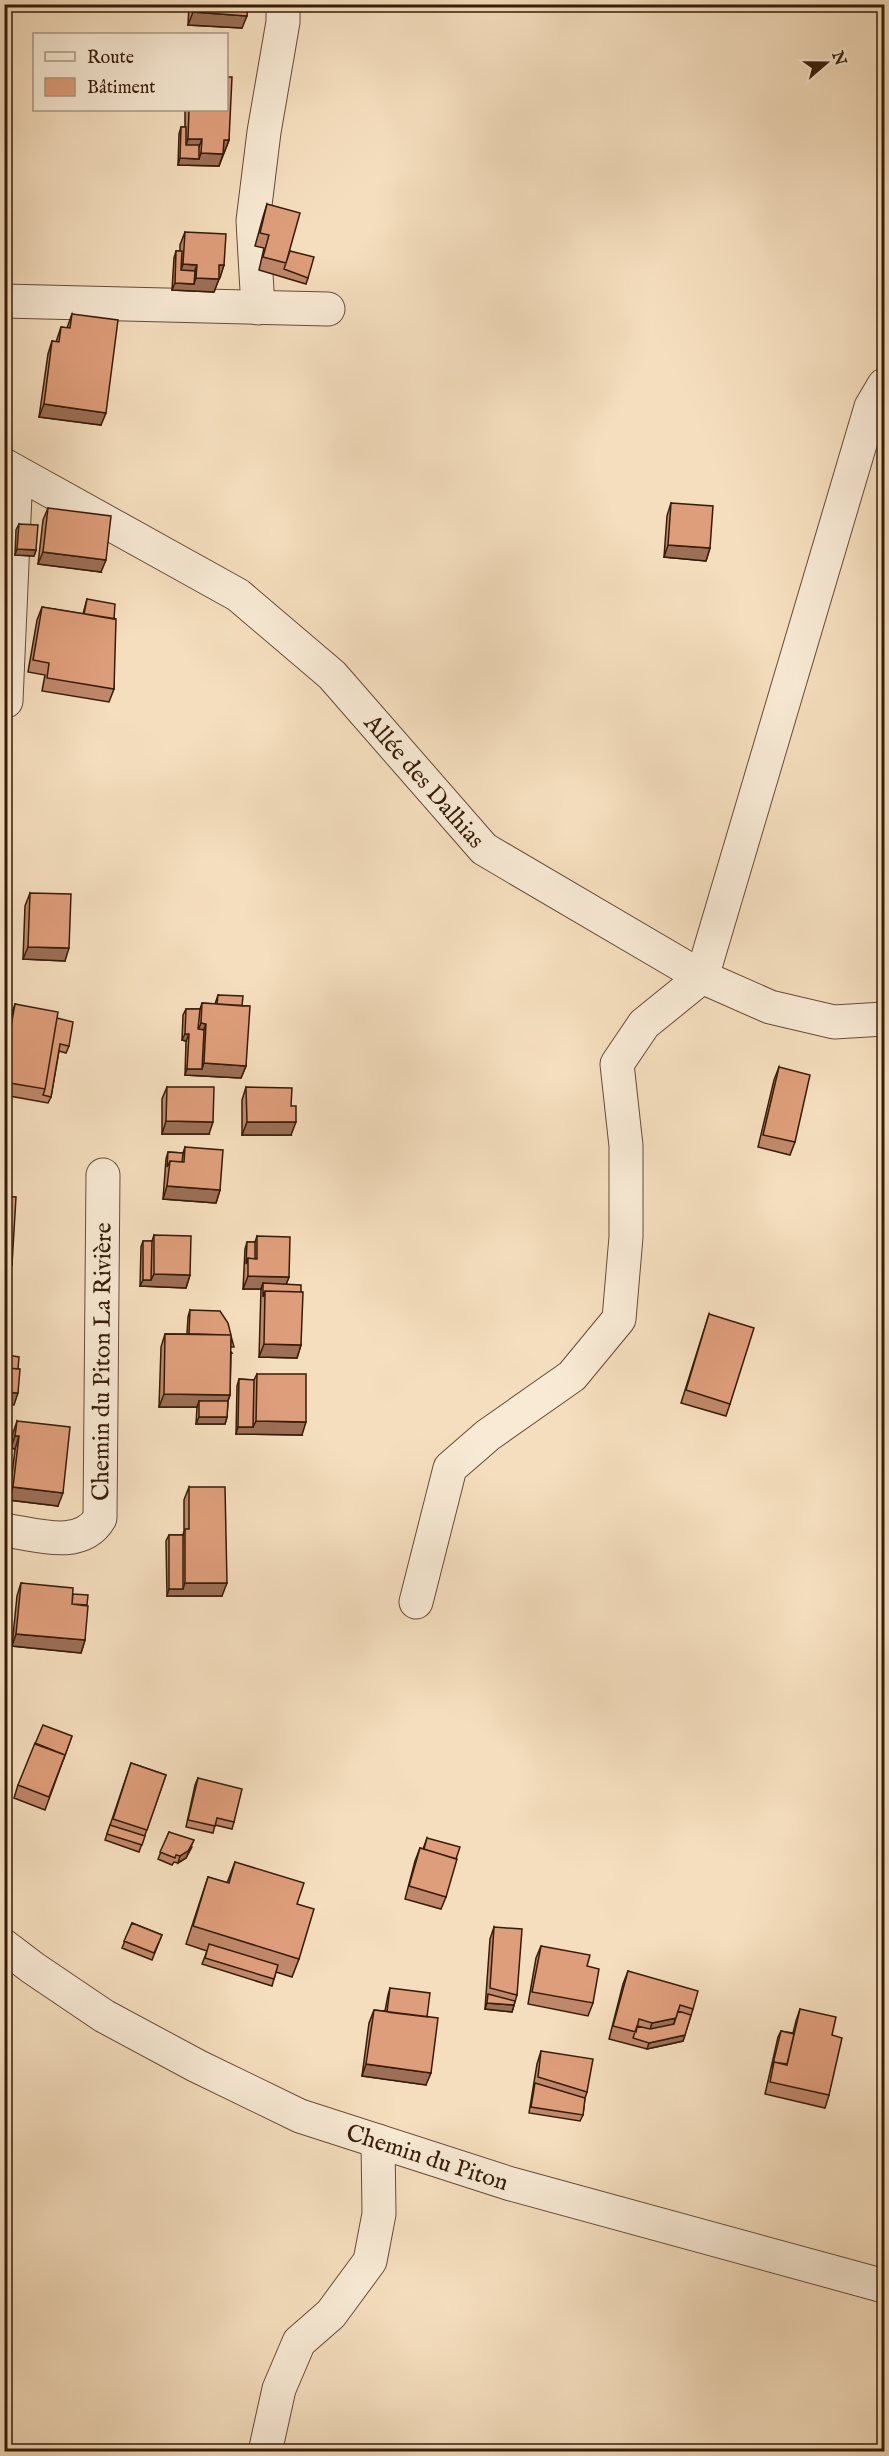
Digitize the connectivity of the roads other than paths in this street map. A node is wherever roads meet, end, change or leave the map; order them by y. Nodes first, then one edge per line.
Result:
1 (283, 4) edge
2 (4, 301) edge
3 (258, 308) junction
4 (328, 309) dead end
5 (885, 385) edge
6 (10, 469) edge
7 (6, 701) dead end
8 (702, 977) junction
9 (885, 1019) edge
10 (103, 1175) dead end
11 (4, 1530) edge
12 (416, 1602) dead end
13 (4, 1946) edge
14 (378, 2141) junction
15 (885, 2286) edge
16 (265, 2451) edge

1 - 3 street
2 - 3 street
3 - 4 street
5 - 8 street
6 - 7 street
6 - 8 street, Allée des Dalhias
8 - 9 street, Allée des Dalhias
8 - 12 street
10 - 11 street, Chemin du Piton La Rivière
13 - 14 street, Chemin du Piton
14 - 15 street, Chemin du Piton
14 - 16 street

